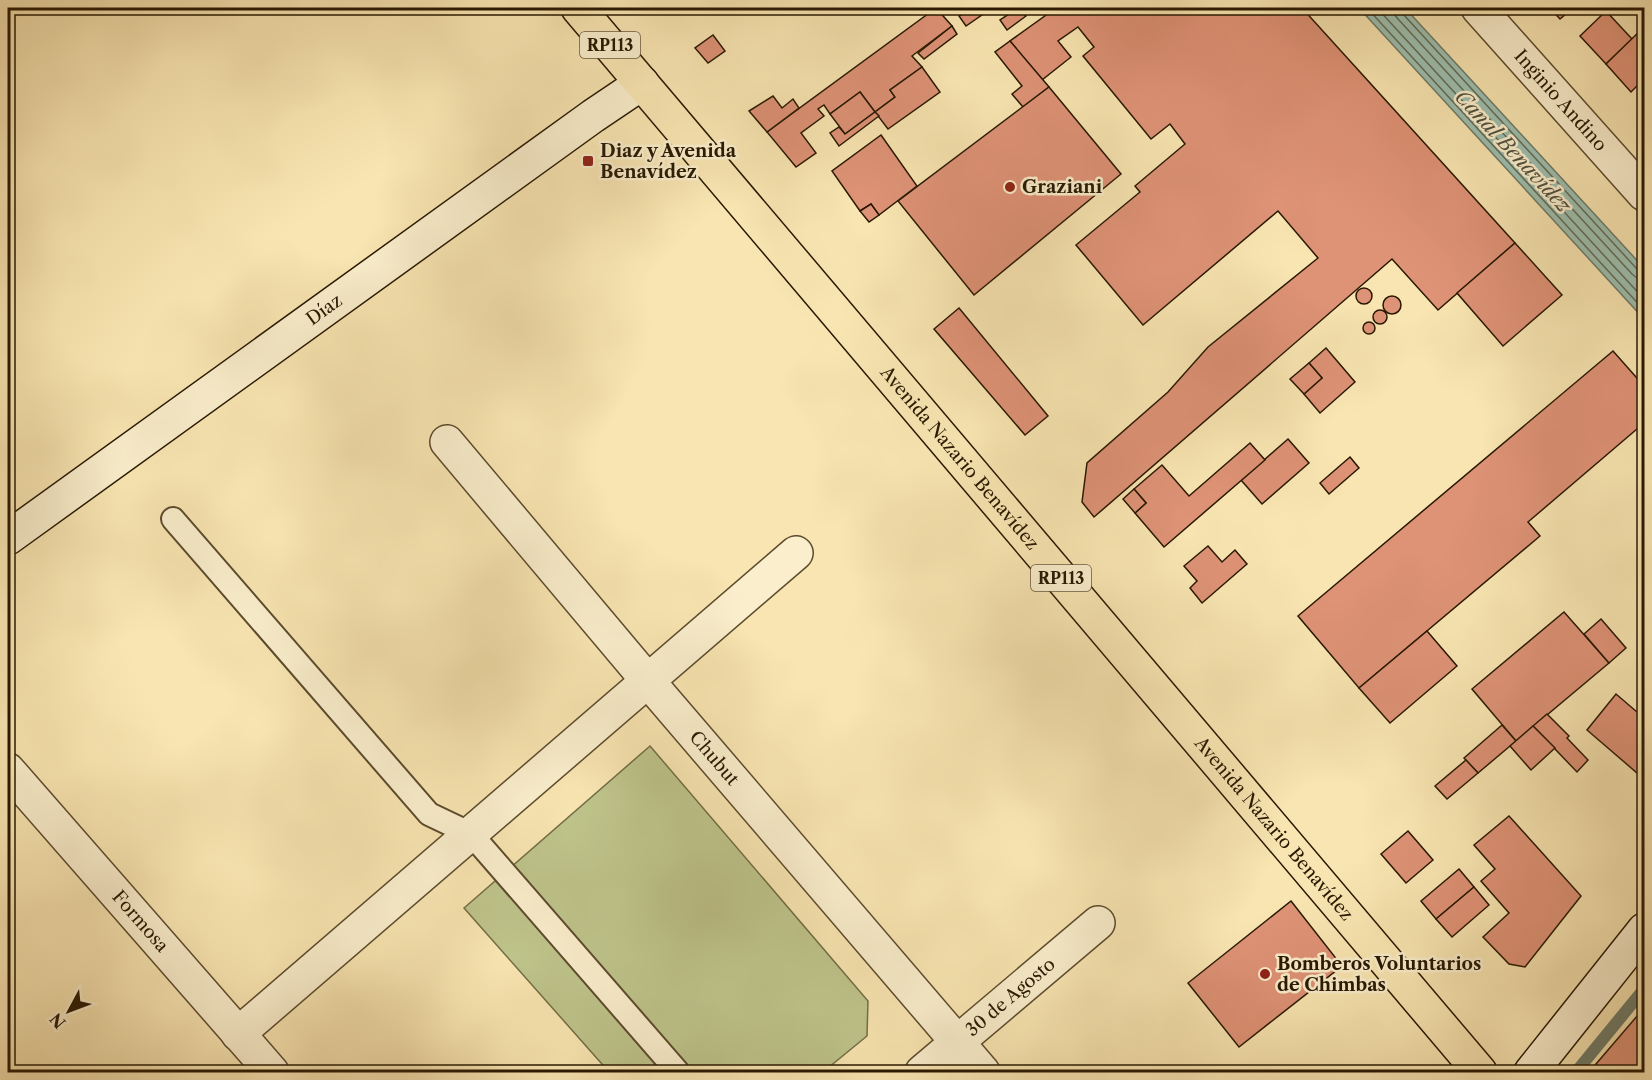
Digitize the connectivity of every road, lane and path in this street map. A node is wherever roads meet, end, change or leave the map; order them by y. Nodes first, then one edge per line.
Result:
1 (578, 8) edge
2 (1478, 8) edge
3 (642, 83) junction
4 (1644, 194) edge
5 (447, 442) dead end
6 (173, 519) dead end
7 (8, 538) edge
8 (796, 553) dead end
9 (648, 681) junction
10 (8, 770) edge
11 (471, 834) junction
12 (1098, 923) dead end
13 (1644, 930) edge
14 (238, 1034) junction
15 (957, 1042) junction
16 (272, 1072) edge
17 (678, 1072) edge
18 (922, 1072) edge
19 (983, 1072) edge
20 (1480, 1072) edge
21 (1531, 1072) edge

1 - 3 main road, Avenida Nazario Benavídez / RP113
2 - 4 street, Inginio Andino
3 - 7 street, Díaz
3 - 20 main road, Avenida Nazario Benavídez / RP113
5 - 9 street, Chubut
6 - 11 lane
8 - 9 street
9 - 11 street
9 - 15 street, Chubut
10 - 14 street, Formosa
11 - 14 street
11 - 17 lane
12 - 15 street, 30 de Agosto
13 - 21 street
14 - 16 street, Formosa
15 - 18 street, 30 de Agosto
15 - 19 street, Chubut

